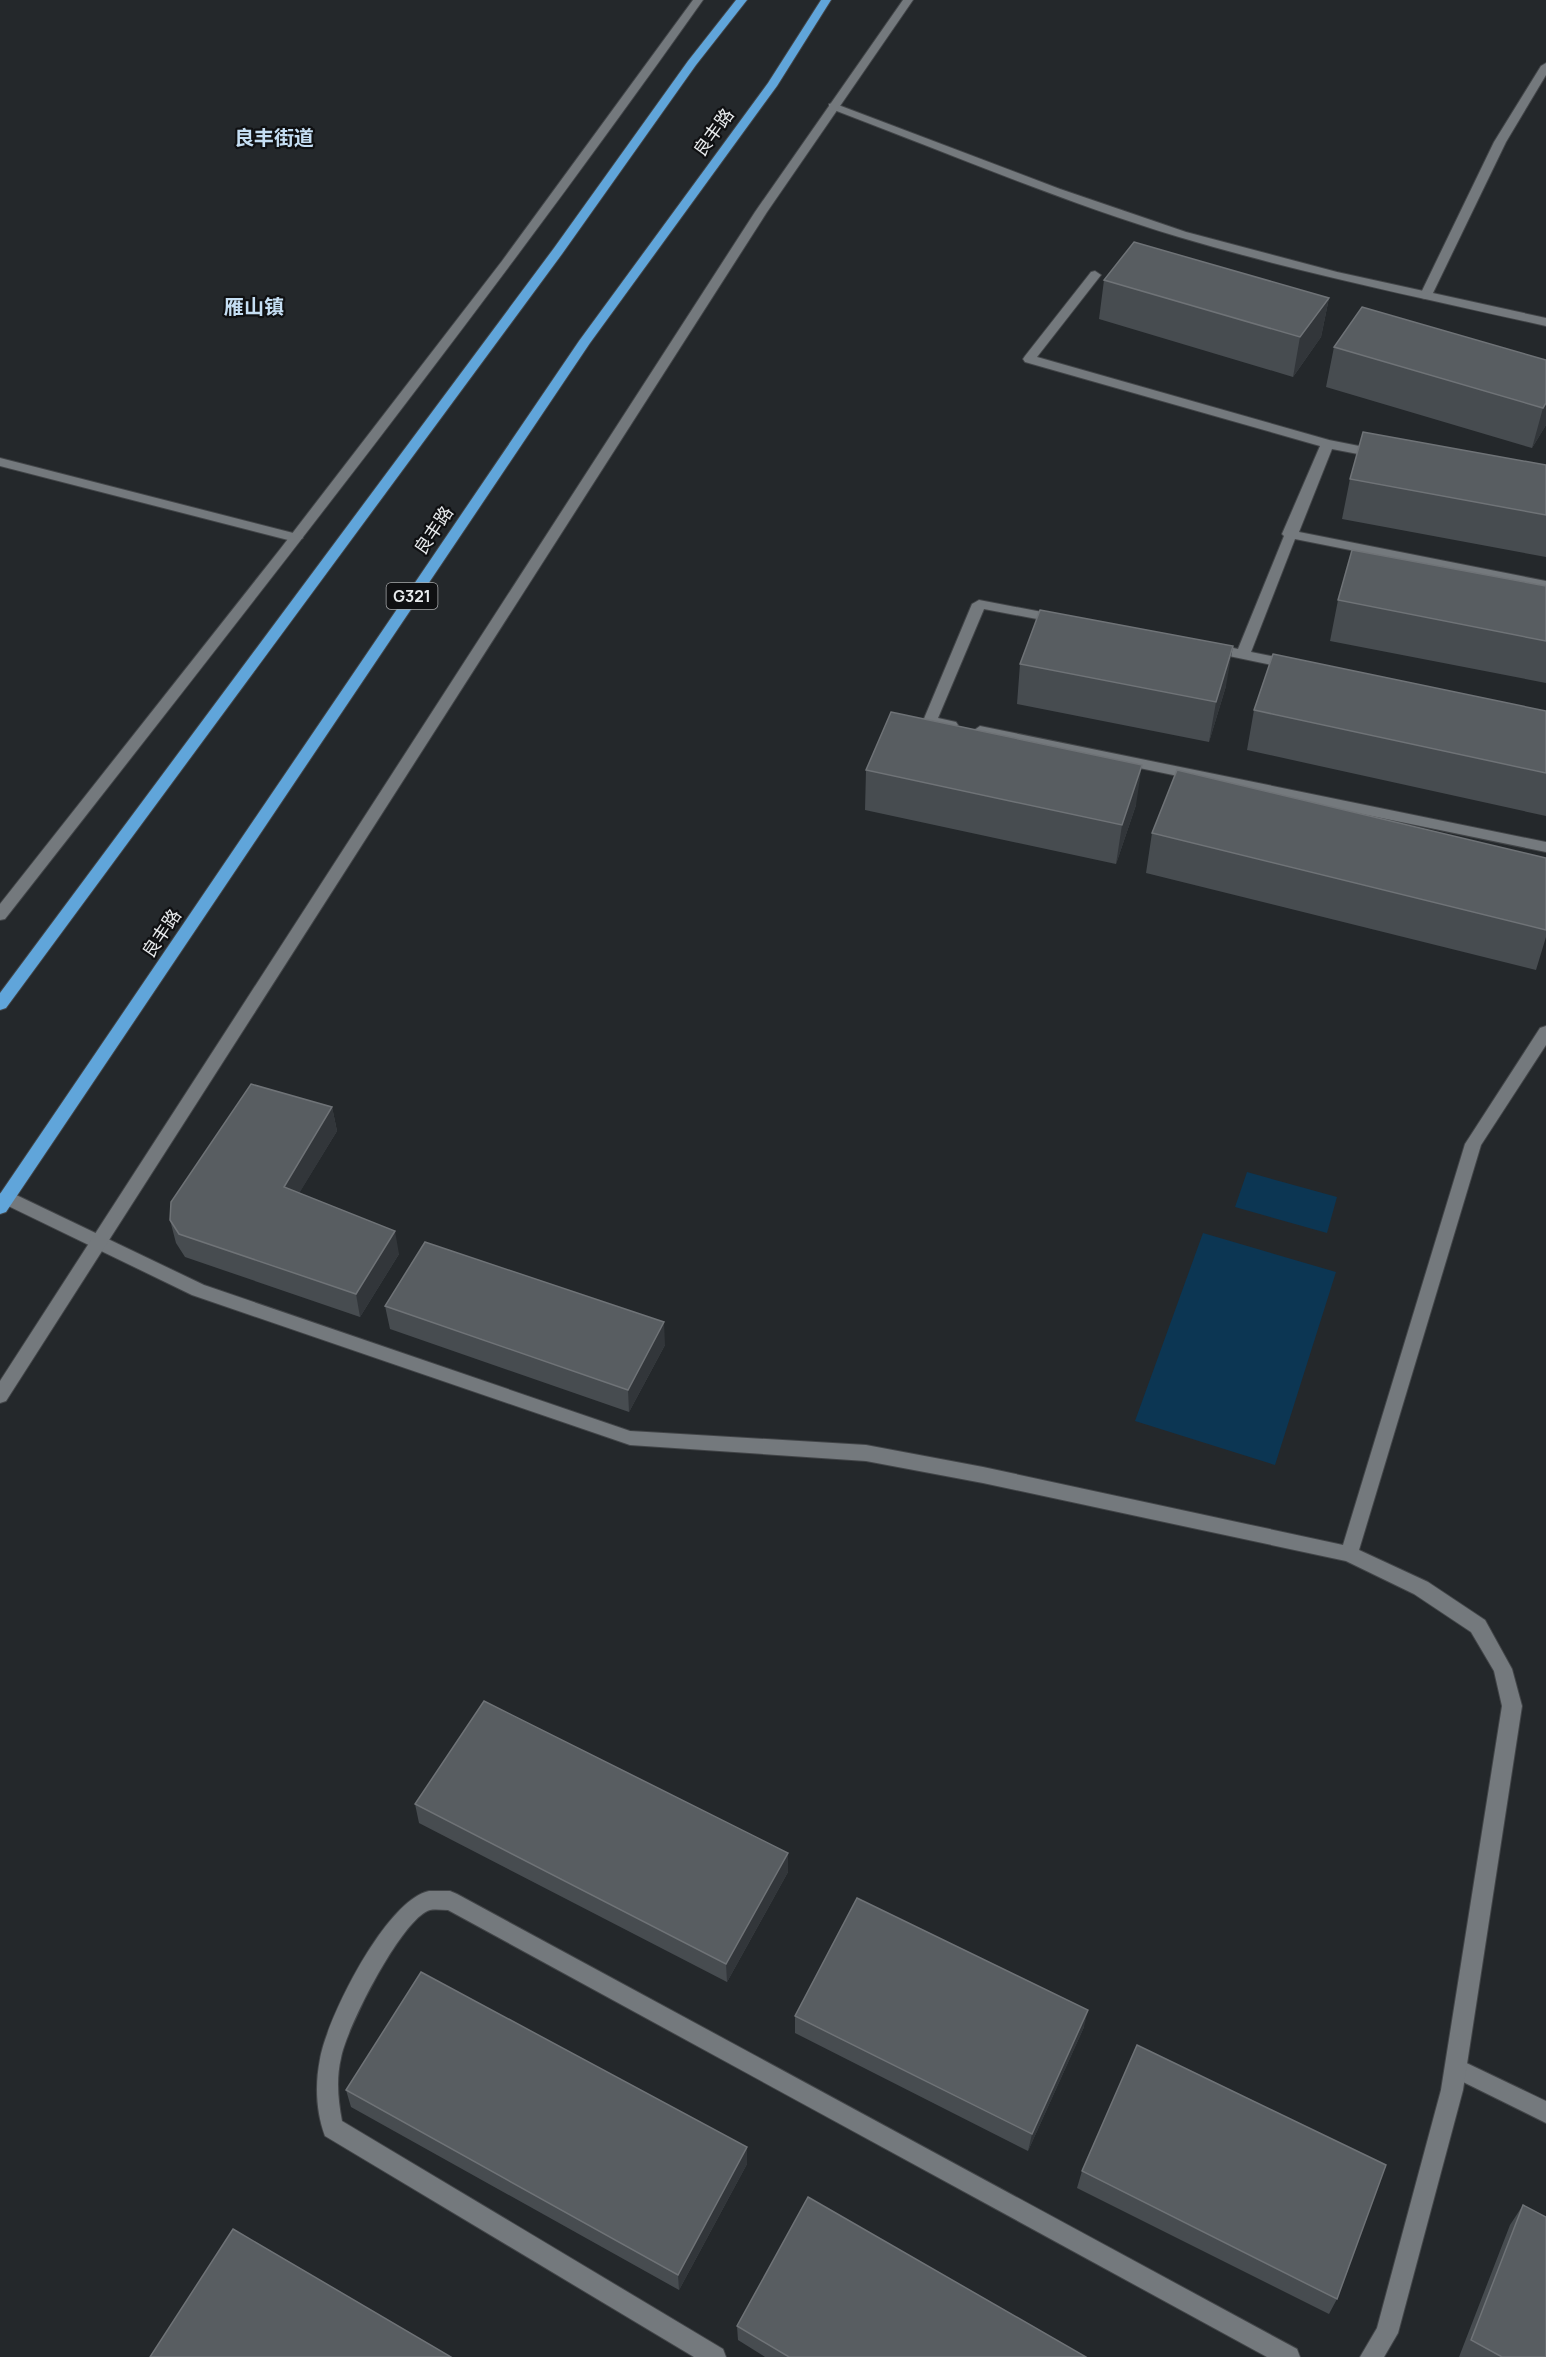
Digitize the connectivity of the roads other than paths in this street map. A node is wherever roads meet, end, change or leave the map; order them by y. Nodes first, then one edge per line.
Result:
1 (698, 0) edge
2 (742, 0) edge
3 (826, 0) edge
4 (908, 0) edge
5 (1546, 66) edge
6 (834, 106) junction
7 (1095, 275) dead end
8 (1425, 295) junction
9 (1546, 322) edge
10 (1326, 444) junction
11 (1396, 458) edge
12 (0, 462) edge
13 (1289, 534) junction
14 (296, 538) junction
15 (1546, 585) edge
16 (1071, 622) edge
17 (1197, 646) edge
18 (1243, 654) junction
19 (1301, 665) edge
20 (1546, 847) edge
21 (0, 915) edge
22 (0, 1004) edge
23 (1546, 1032) edge
24 (3, 1203) edge
25 (98, 1242) junction
26 (0, 1396) edge
27 (1350, 1554) junction
28 (1456, 2068) junction
29 (1546, 2112) edge
30 (715, 2357) edge
31 (1289, 2357) edge
32 (1371, 2357) edge

1 - 14 street
2 - 22 highway
3 - 24 highway, 良丰路 / G321
4 - 6 street
5 - 8 street
6 - 8 street
6 - 25 street
7 - 10 street
8 - 9 street
10 - 11 street
10 - 13 street
12 - 14 street
13 - 15 street
13 - 18 street
14 - 21 street
16 - 20 street
17 - 18 street
18 - 19 street
23 - 27 street
24 - 25 street
25 - 26 street
25 - 27 street
27 - 28 street
28 - 29 street
28 - 32 street
30 - 31 street

